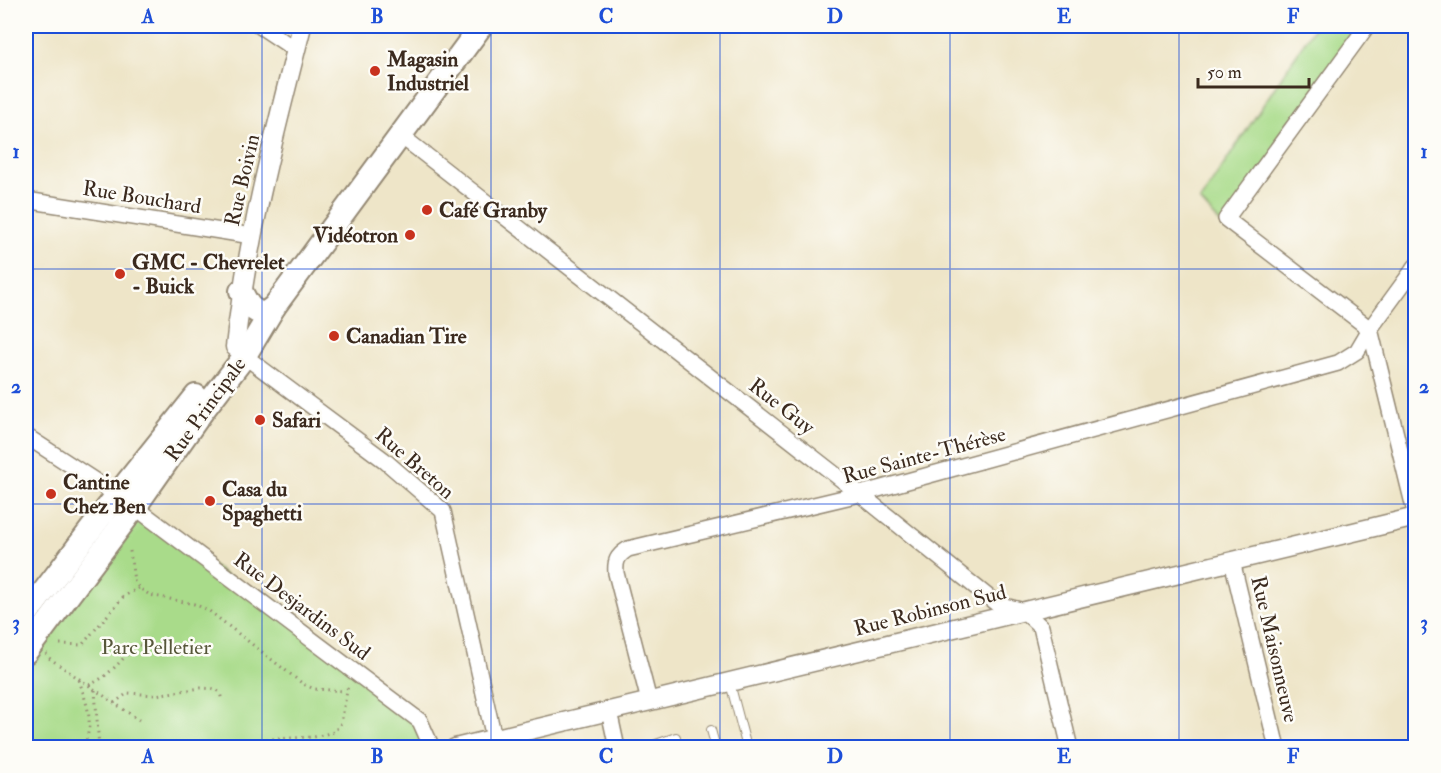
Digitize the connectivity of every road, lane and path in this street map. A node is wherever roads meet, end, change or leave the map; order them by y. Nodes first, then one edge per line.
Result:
1 (260, 26) edge
2 (302, 26) edge
3 (481, 26) edge
4 (1367, 26) edge
5 (296, 50) junction
6 (400, 135) junction
7 (26, 200) edge
8 (252, 236) junction
9 (1416, 266) edge
10 (241, 291) junction
11 (274, 307) junction
12 (1370, 329) junction
13 (239, 352) junction
14 (26, 436) edge
15 (860, 494) junction
16 (126, 501) junction
17 (1416, 516) edge
18 (130, 551) dead end
19 (1232, 561) junction
20 (139, 588) junction
21 (1024, 611) junction
22 (26, 615) edge
23 (29, 641) edge
24 (60, 644) dead end
25 (143, 646) dead end
26 (78, 678) junction
27 (730, 681) junction
28 (88, 686) junction
29 (95, 690) junction
30 (222, 700) dead end
31 (649, 701) junction
32 (114, 703) junction
33 (609, 711) junction
34 (139, 720) dead end
35 (711, 730) dead end
36 (676, 737) dead end
37 (494, 738) junction
38 (82, 747) edge
39 (99, 747) edge
40 (178, 747) edge
41 (432, 747) edge
42 (455, 747) edge
43 (617, 747) edge
44 (655, 747) edge
45 (716, 747) edge
46 (747, 747) edge
47 (1071, 747) edge
48 (1276, 747) edge

1 - 5 street
2 - 5 street, Rue Boivin
3 - 6 main road, Rue Principale
4 - 12 street
5 - 8 street, Rue Boivin
6 - 11 main road, Rue Principale
6 - 15 street, Rue Guy
7 - 8 street, Rue Bouchard
8 - 10 street, Rue Boivin
9 - 12 street, Rue Sainte-Thérèse
10 - 11 main road
10 - 13 street, Rue Boivin
11 - 13 main road, Rue Principale
12 - 15 street, Rue Sainte-Thérèse
12 - 17 street
13 - 16 main road, Rue Principale
13 - 37 street, Rue Breton
14 - 16 street, Rue Desjardins Sud
15 - 21 street, Rue Guy
15 - 31 street, Rue Sainte-Thérèse
16 - 22 main road, Rue Principale
16 - 23 main road, Rue Principale
16 - 41 street, Rue Desjardins Sud
17 - 19 street, Rue Robinson Sud
18 - 20 path
19 - 21 street, Rue Robinson Sud
19 - 48 street, Rue Maisonneuve
20 - 24 path
20 - 40 path
21 - 27 street, Rue Robinson Sud
21 - 47 street
23 - 26 path
25 - 28 path
26 - 28 path
26 - 38 path
27 - 31 street, Rue Robinson Sud
27 - 46 lane
28 - 29 path
29 - 32 path
29 - 39 path
30 - 32 path
31 - 33 street, Rue Robinson Sud
32 - 34 path
33 - 37 street, Rue Robinson Sud
33 - 43 street
35 - 45 lane
36 - 44 lane
37 - 42 street, Rue Robinson Sud

